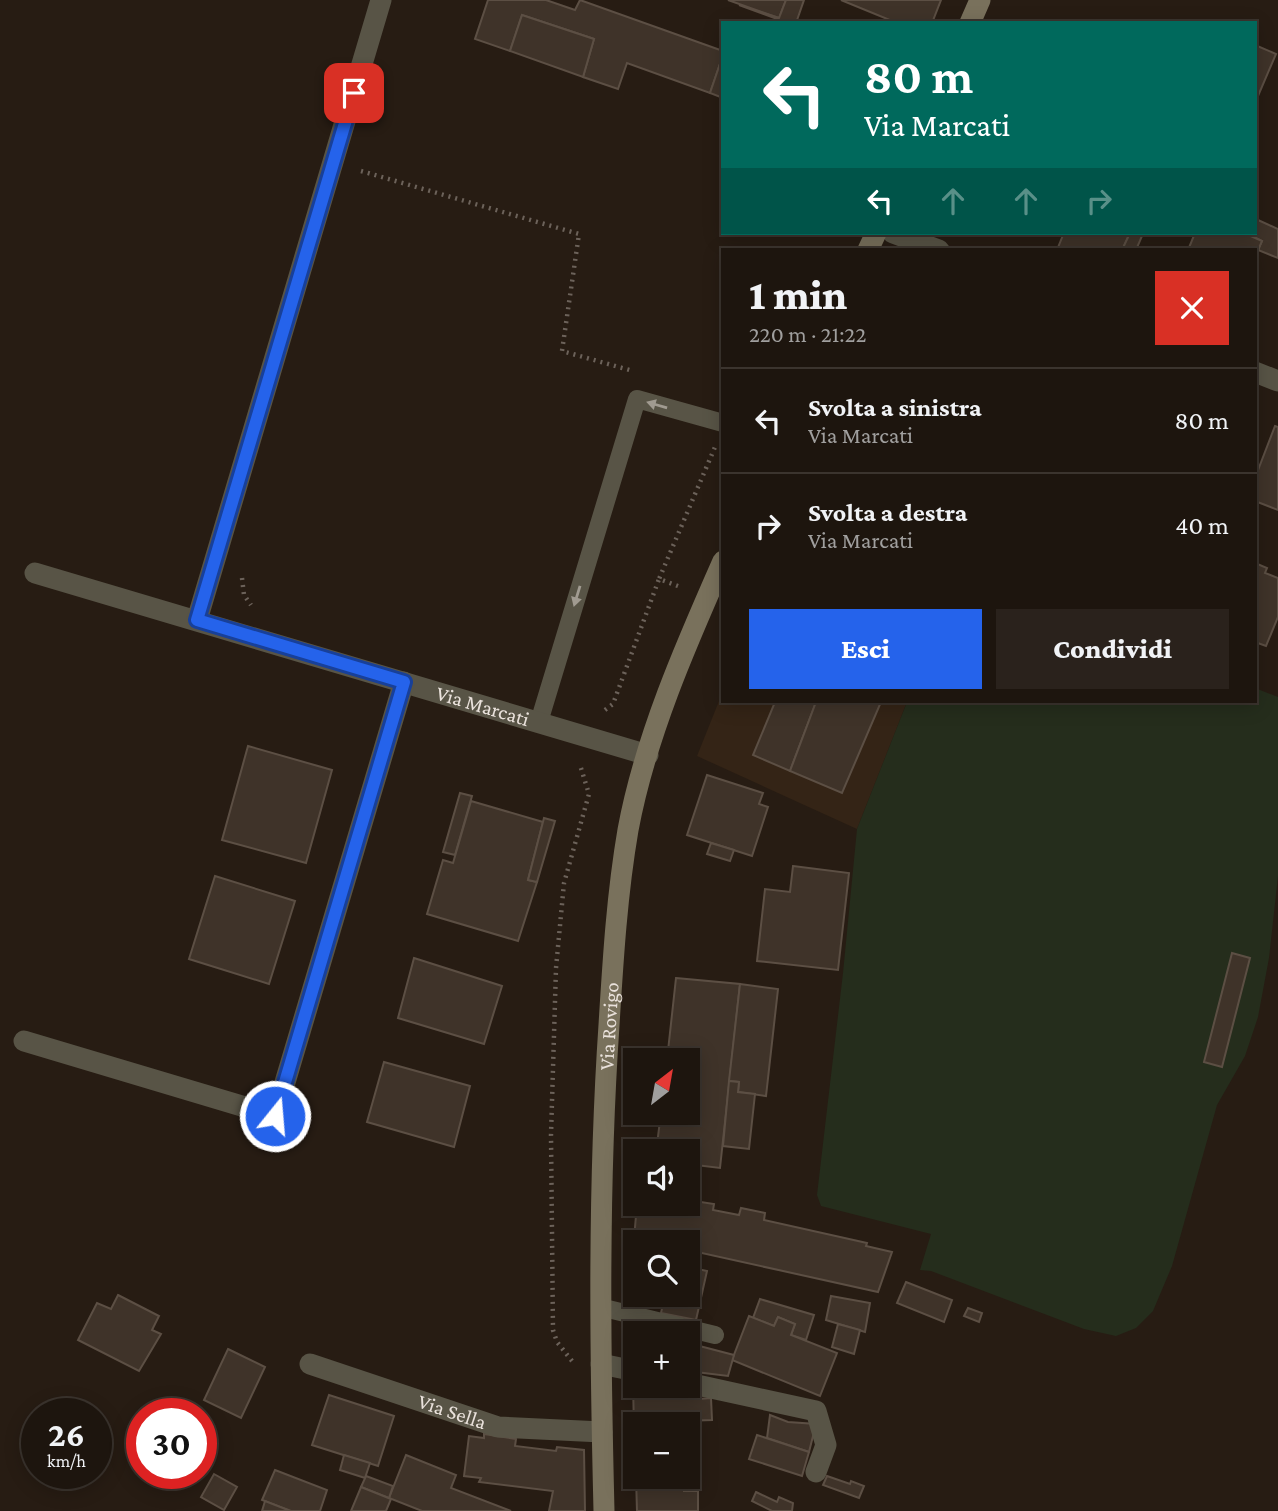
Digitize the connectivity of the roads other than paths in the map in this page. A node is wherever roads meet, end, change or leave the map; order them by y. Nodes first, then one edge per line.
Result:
1 (381, 0) edge
2 (980, 0) edge
3 (971, 21) edge
4 (898, 235) edge
5 (934, 248) edge
6 (1257, 373) edge
7 (1278, 381) edge
8 (720, 432) edge
9 (721, 566) edge
10 (35, 573) dead end
11 (197, 620) junction
12 (404, 682) junction
13 (539, 722) junction
14 (648, 755) junction
15 (23, 1041) dead end
16 (600, 1307) junction
17 (715, 1335) dead end
18 (310, 1364) dead end
19 (601, 1364) junction
20 (623, 1369) edge
21 (700, 1385) edge
22 (602, 1433) junction
23 (817, 1472) dead end
24 (604, 1511) edge

1 - 11 street
2 - 3 main road
4 - 5 street
6 - 7 street
8 -> 13 lane
9 - 14 main road, Via Rovigo
10 - 11 street, Via Marcati
11 - 12 street, Via Marcati
12 - 13 street, Via Marcati
12 - 15 street
13 - 14 street, Via Marcati
14 - 16 main road, Via Rovigo
16 - 17 lane
16 - 19 main road, Via Rovigo
18 - 22 street, Via Sella
19 - 20 street
19 - 22 main road, Via Rovigo
21 - 23 street
22 - 24 main road, Via Rovigo

